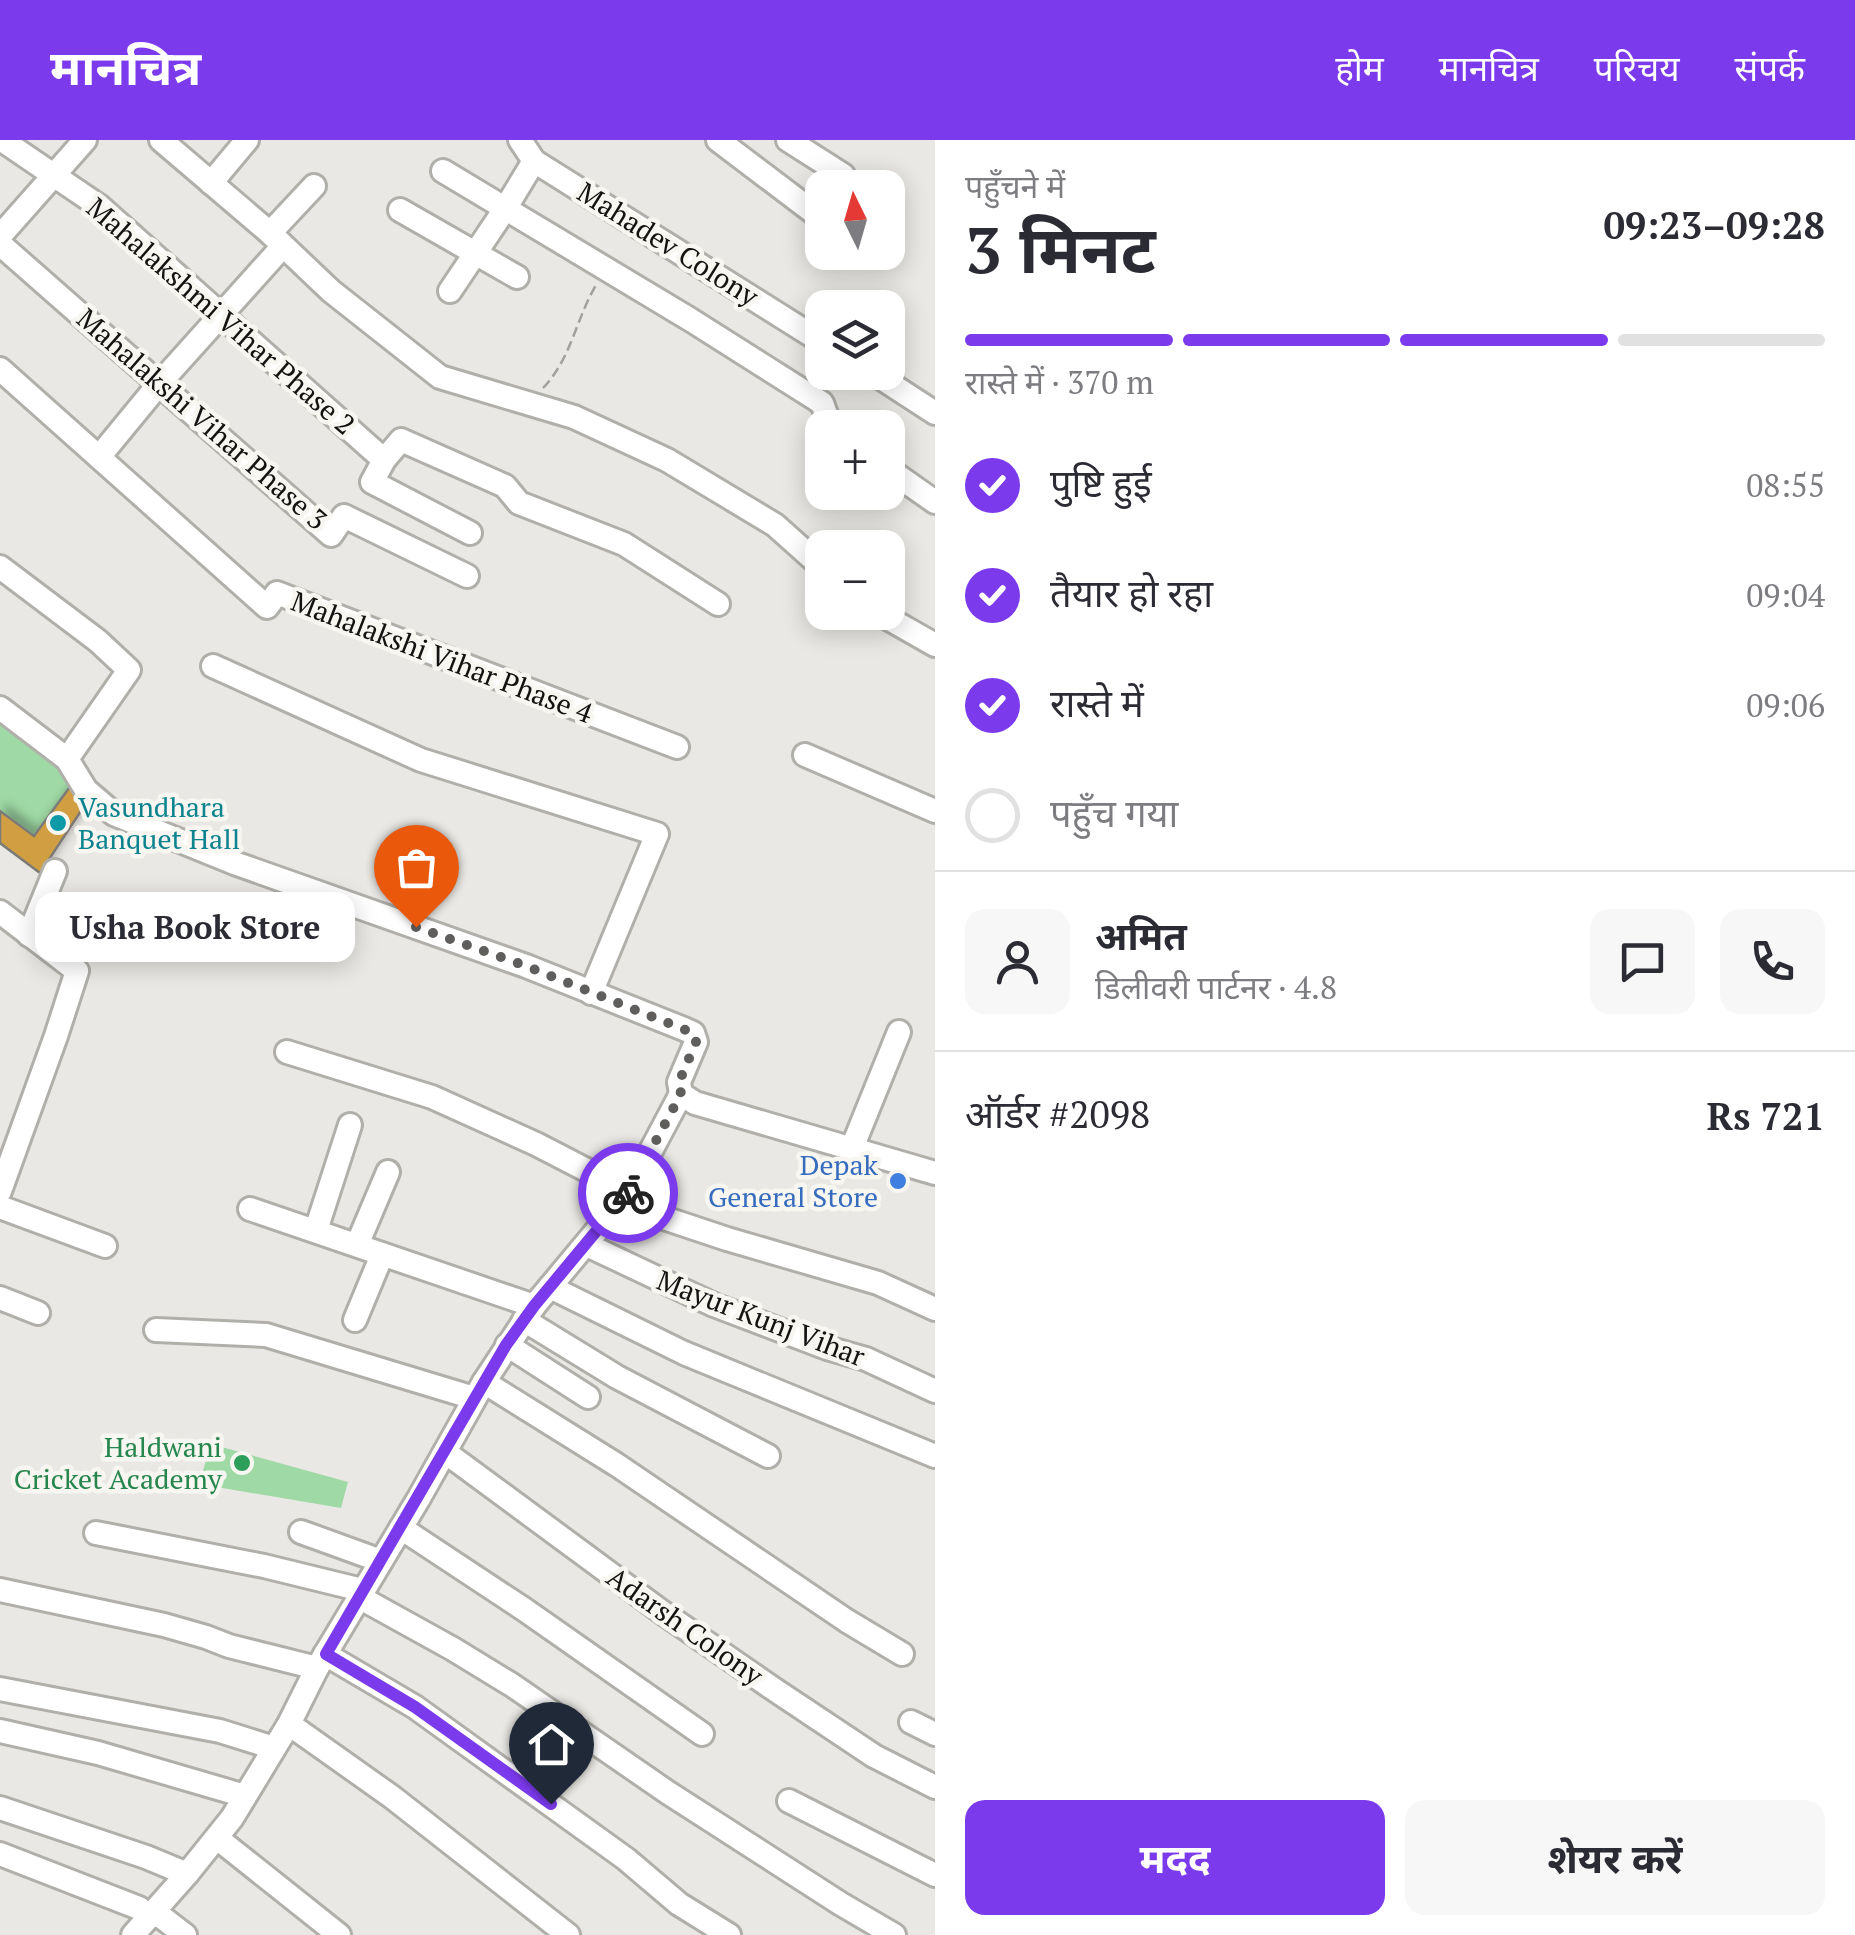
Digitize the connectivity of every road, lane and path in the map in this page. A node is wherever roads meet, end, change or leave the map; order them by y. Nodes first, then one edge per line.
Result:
1 (2, 140) edge
2 (85, 140) edge
3 (161, 140) edge
4 (247, 140) edge
5 (520, 140) edge
6 (718, 140) edge
7 (788, 140) edge
8 (534, 161) junction
9 (443, 170) dead end
10 (834, 170) edge
11 (55, 174) junction
12 (211, 182) junction
13 (314, 186) dead end
14 (805, 206) edge
15 (505, 209) junction
16 (400, 210) dead end
17 (0, 236) edge
18 (276, 239) junction
19 (0, 244) edge
20 (474, 252) junction
21 (605, 269) junction
22 (517, 278) dead end
23 (450, 290) dead end
24 (220, 316) junction
25 (805, 331) edge
26 (0, 370) edge
27 (159, 384) junction
28 (900, 390) edge
29 (528, 404) junction
30 (825, 410) edge
31 (935, 412) edge
32 (98, 457) junction
33 (384, 460) junction
34 (905, 481) edge
35 (935, 502) edge
36 (470, 533) dead end
37 (805, 552) edge
38 (0, 567) edge
39 (467, 576) dead end
40 (718, 604) dead end
41 (905, 628) edge
42 (935, 645) edge
43 (213, 666) dead end
44 (0, 708) edge
45 (676, 747) dead end
46 (806, 755) dead end
47 (67, 759) junction
48 (935, 810) edge
49 (54, 870) dead end
50 (0, 912) edge
51 (29, 935) junction
52 (591, 992) junction
53 (899, 1032) dead end
54 (287, 1052) dead end
55 (681, 1094) junction
56 (350, 1124) dead end
57 (852, 1148) junction
58 (6, 1155) edge
59 (388, 1172) dead end
60 (935, 1173) edge
61 (0, 1191) edge
62 (624, 1197) junction
63 (0, 1208) edge
64 (250, 1209) dead end
65 (316, 1230) junction
66 (357, 1245) junction
67 (587, 1245) junction
68 (105, 1246) dead end
69 (382, 1255) junction
70 (550, 1287) junction
71 (0, 1298) edge
72 (935, 1309) edge
73 (38, 1313) dead end
74 (529, 1313) junction
75 (356, 1320) dead end
76 (156, 1330) dead end
77 (506, 1345) junction
78 (479, 1390) junction
79 (935, 1390) edge
80 (588, 1397) dead end
81 (444, 1452) junction
82 (768, 1456) dead end
83 (935, 1456) edge
84 (401, 1528) junction
85 (301, 1532) dead end
86 (96, 1533) dead end
87 (381, 1561) junction
88 (0, 1590) edge
89 (360, 1594) junction
90 (902, 1654) dead end
91 (322, 1661) junction
92 (0, 1688) edge
93 (911, 1722) dead end
94 (289, 1724) junction
95 (0, 1732) edge
96 (702, 1734) dead end
97 (935, 1734) edge
98 (274, 1748) junction
99 (935, 1787) edge
100 (246, 1796) junction
101 (790, 1800) dead end
102 (0, 1808) edge
103 (217, 1838) junction
104 (0, 1854) edge
105 (187, 1874) junction
106 (935, 1875) edge
107 (152, 1914) junction
108 (133, 1935) edge
109 (184, 1935) edge
110 (339, 1935) edge
111 (568, 1935) edge
112 (729, 1935) edge
113 (894, 1935) edge

1 - 11 street, Mahalakshmi Vihar Phase 2
2 - 11 street
3 - 12 street
4 - 12 street
5 - 8 street, Mahadev Colony
6 - 14 street
7 - 10 street
8 - 15 street
8 - 25 street, Mahadev Colony
9 - 15 street
11 - 17 street
11 - 24 street, Mahalakshmi Vihar Phase 2
12 - 18 street
13 - 18 street
15 - 20 street
15 - 21 street
16 - 20 street
18 - 24 street
18 - 29 street
19 - 27 street, Mahalakshi Vihar Phase 3
20 - 22 street
20 - 23 street
21 - 29 path
21 - 30 street
24 - 27 street
24 - 33 street, Mahalakshmi Vihar Phase 2
26 - 32 street, Mahalakshi Vihar Phase 4
27 - 32 street
27 - 39 street, Mahalakshi Vihar Phase 3
28 - 31 street
29 - 37 street
32 - 45 street, Mahalakshi Vihar Phase 4
33 - 36 street
33 - 40 street
34 - 35 street
38 - 47 street
41 - 42 street
43 - 52 street
44 - 47 street
46 - 48 street
47 - 52 street
49 - 51 street
50 - 51 street
51 - 58 street
52 - 55 street
53 - 57 street
54 - 62 street
55 - 57 street
55 - 62 street
56 - 65 street
57 - 60 street
58 - 61 street
59 - 66 street
62 - 67 street
62 - 72 street
63 - 68 street
64 - 65 street
65 - 66 street
66 - 69 street
67 - 70 street
67 - 79 street, Mayur Kunj Vihar
69 - 74 street
69 - 75 street
70 - 74 street
70 - 83 street
71 - 73 street
74 - 77 street
74 - 82 street
76 - 78 street
77 - 78 street
77 - 80 street
78 - 81 street
78 - 90 street
81 - 84 street
81 - 99 street, Adarsh Colony
84 - 87 street
84 - 96 street
85 - 87 street
86 - 89 street
87 - 89 street
88 - 91 street
89 - 91 street
89 - 113 street
91 - 94 street
91 - 112 street
92 - 98 street
93 - 97 street
94 - 98 street
94 - 111 street
95 - 100 street
98 - 100 street
100 - 103 street
101 - 106 street
102 - 105 street
103 - 105 street
103 - 110 street
104 - 107 street
105 - 107 street
107 - 108 street
107 - 109 street

